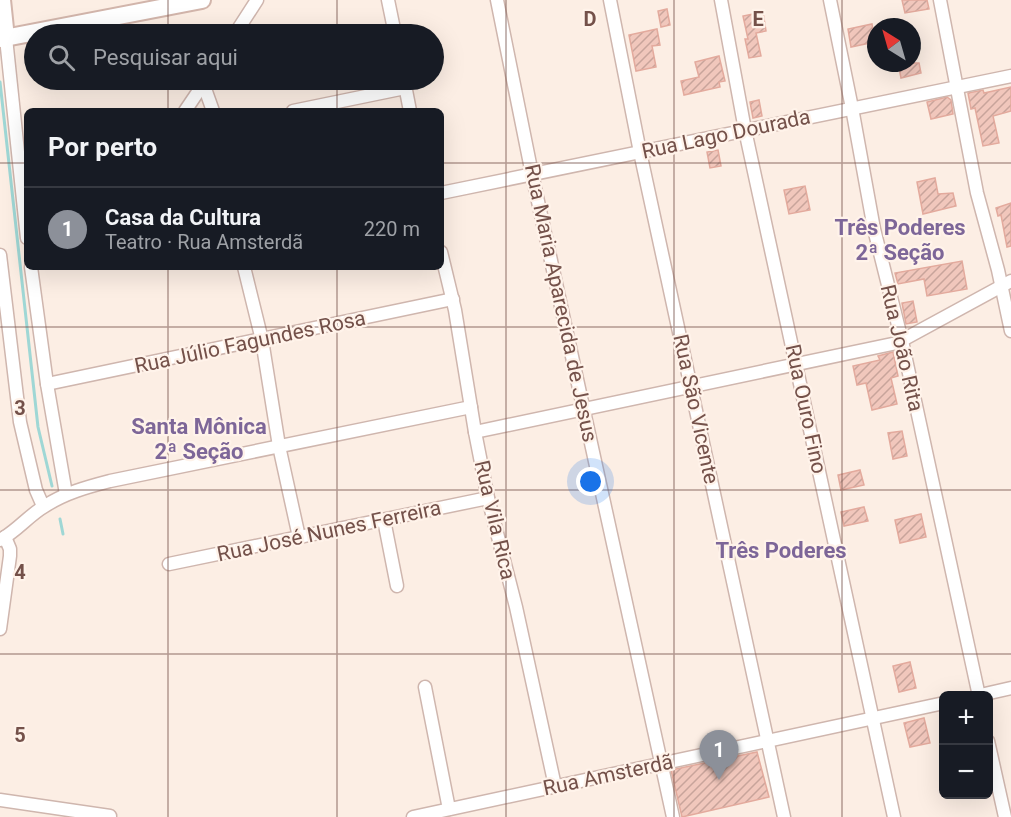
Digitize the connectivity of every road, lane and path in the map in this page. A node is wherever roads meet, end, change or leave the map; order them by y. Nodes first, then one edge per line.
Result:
1 (2, 0) edge
2 (202, 0) edge
3 (257, 0) edge
4 (388, 0) edge
5 (497, 0) edge
6 (610, 0) edge
7 (721, 0) edge
8 (830, 0) edge
9 (940, 0) edge
10 (176, 3) edge
11 (72, 24) edge
12 (241, 24) edge
13 (393, 24) edge
14 (24, 34) edge
15 (3, 38) edge
16 (1011, 76) edge
17 (957, 87) junction
18 (199, 90) edge
19 (206, 90) edge
20 (379, 90) edge
21 (405, 90) edge
22 (187, 108) edge
23 (212, 108) edge
24 (305, 108) edge
25 (409, 108) edge
26 (852, 108) junction
27 (746, 130) junction
28 (22, 141) edge
29 (640, 152) junction
30 (532, 174) junction
31 (24, 180) edge
32 (444, 192) edge
33 (0, 255) edge
34 (444, 264) edge
35 (31, 270) edge
36 (245, 270) edge
37 (1006, 283) edge
38 (453, 299) junction
39 (1011, 331) edge
40 (262, 340) junction
41 (902, 341) junction
42 (796, 364) junction
43 (47, 384) junction
44 (691, 386) junction
45 (471, 407) junction
46 (584, 408) junction
47 (475, 432) junction
48 (279, 446) junction
49 (488, 498) junction
50 (53, 501) junction
51 (384, 520) junction
52 (299, 537) junction
53 (2, 539) edge
54 (170, 564) dead end
55 (397, 586) dead end
56 (0, 629) edge
57 (425, 687) dead end
58 (1011, 688) edge
59 (977, 691) edge
60 (993, 692) edge
61 (939, 704) edge
62 (873, 718) junction
63 (767, 741) junction
64 (989, 745) edge
65 (661, 763) junction
66 (555, 786) junction
67 (0, 800) edge
68 (449, 809) junction
69 (110, 816) edge
70 (413, 817) edge
71 (673, 817) edge
72 (784, 817) edge
73 (894, 817) edge
74 (1005, 817) edge

1 - 15 main road
2 - 10 main road
3 - 12 street
4 - 13 street
5 - 30 street, Rua Maria Aparecida de Jesus
6 - 29 street, Rua São Vicente
7 - 27 street, Rua Ouro Fino
8 - 26 street, Rua João Rita
9 - 17 street
10 - 11 main road
14 - 15 main road
15 - 28 street
16 - 17 street, Rua Lago Dourada
17 - 26 street, Rua Lago Dourada
17 - 37 street
18 - 22 street
19 - 23 street
20 - 24 street
21 - 25 street
26 - 27 street, Rua Lago Dourada
26 - 41 street, Rua João Rita
27 - 29 street, Rua Lago Dourada
27 - 42 street, Rua Ouro Fino
28 - 31 street
29 - 30 street, Rua Lago Dourada
29 - 44 street, Rua São Vicente
30 - 32 street, Rua Lago Dourada
30 - 46 street, Rua Maria Aparecida de Jesus
33 - 50 street
34 - 38 street, Rua Vila Rica
35 - 43 street
36 - 40 street
37 - 39 street
37 - 41 street
38 - 40 street, Rua Júlio Fagundes Rosa
38 - 45 street, Rua Vila Rica
40 - 43 street, Rua Júlio Fagundes Rosa
40 - 48 street
41 - 42 street
41 - 59 street, Rua João Rita
42 - 44 street
42 - 62 street, Rua Ouro Fino
43 - 50 street
44 - 46 street
44 - 63 street, Rua São Vicente
45 - 47 street, Rua Vila Rica
45 - 48 street
46 - 47 street
46 - 65 street, Rua Maria Aparecida de Jesus
47 - 49 street, Rua Vila Rica
48 - 50 street
48 - 52 street
49 - 51 street, Rua José Nunes Ferreira
49 - 66 street, Rua Vila Rica
50 - 53 street
51 - 52 street, Rua José Nunes Ferreira
51 - 55 street
52 - 54 street, Rua José Nunes Ferreira
53 - 56 street
57 - 68 street
58 - 60 street
61 - 62 street, Rua Amsterdã
62 - 63 street, Rua Amsterdã
62 - 73 street, Rua Ouro Fino
63 - 65 street, Rua Amsterdã
63 - 72 street, Rua São Vicente
64 - 74 street
65 - 66 street, Rua Amsterdã
65 - 71 street, Rua Maria Aparecida de Jesus
66 - 68 street, Rua Amsterdã
67 - 69 street
68 - 70 street, Rua Amsterdã

